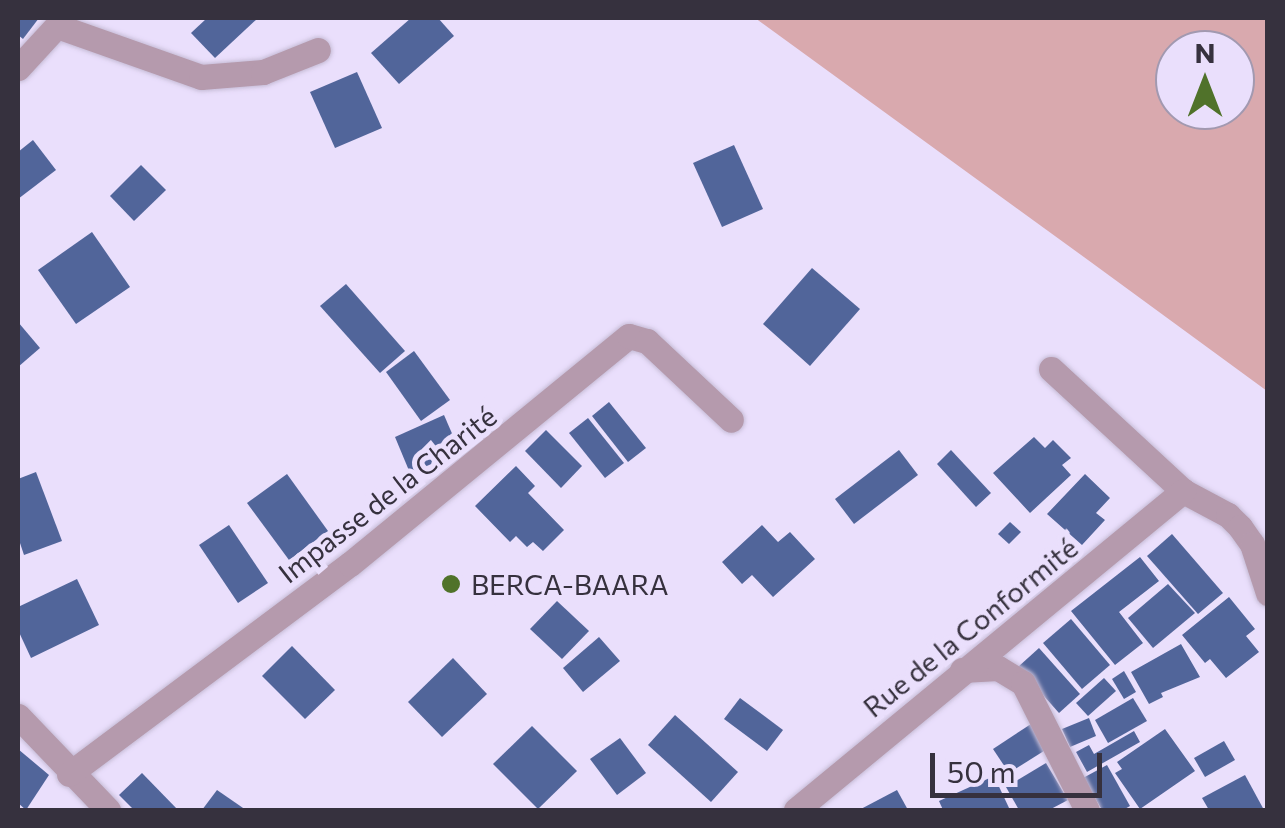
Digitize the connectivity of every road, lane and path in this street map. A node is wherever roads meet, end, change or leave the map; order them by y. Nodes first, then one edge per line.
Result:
1 (61, 22) edge
2 (318, 50) dead end
3 (18, 68) edge
4 (1051, 369) dead end
5 (731, 420) dead end
6 (1183, 492) junction
7 (1268, 594) edge
8 (962, 670) junction
9 (18, 716) edge
10 (69, 774) junction
11 (108, 810) edge
12 (796, 810) edge
13 (1087, 810) edge

1 - 2 street
1 - 3 street
4 - 6 street
5 - 10 street, Impasse de la Charité
6 - 7 street
6 - 8 street, Rue de la Conformité
8 - 12 street, Rue de la Conformité
8 - 13 street
9 - 10 street
10 - 11 street

